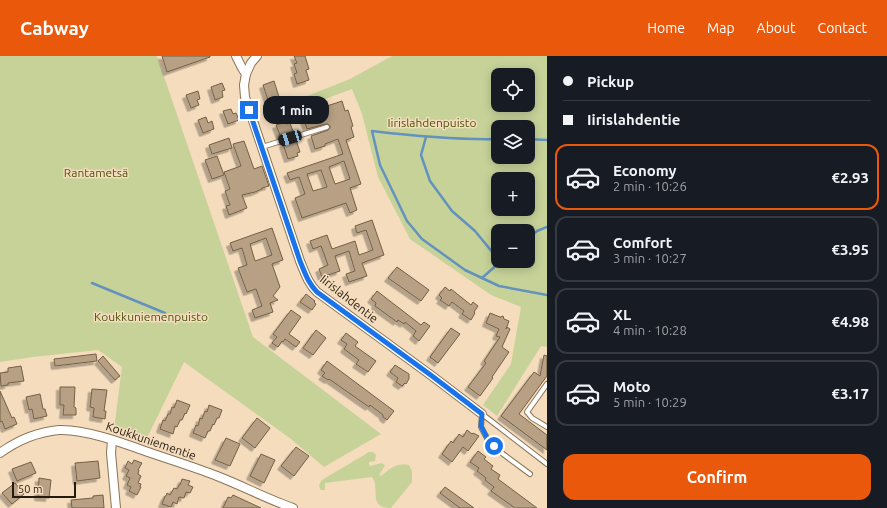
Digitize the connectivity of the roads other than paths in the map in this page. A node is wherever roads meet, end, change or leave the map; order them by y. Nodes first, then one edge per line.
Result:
1 (236, 56) edge
2 (257, 56) edge
3 (246, 74) junction
4 (327, 127) dead end
5 (262, 147) junction
6 (547, 384) edge
7 (482, 414) junction
8 (547, 427) edge
9 (112, 440) junction
10 (0, 453) edge
11 (547, 464) edge
12 (530, 474) dead end
13 (116, 508) edge
14 (293, 508) edge

1 - 3 street
2 - 3 street
3 - 5 street, Iirislahdentie
4 - 5 lane
5 - 7 street, Iirislahdentie
6 - 8 lane
7 - 11 lane, Iirislahdentie
7 - 12 lane
9 - 10 street, Koukkuniementie
9 - 13 street
9 - 14 street, Koukkuniementie

